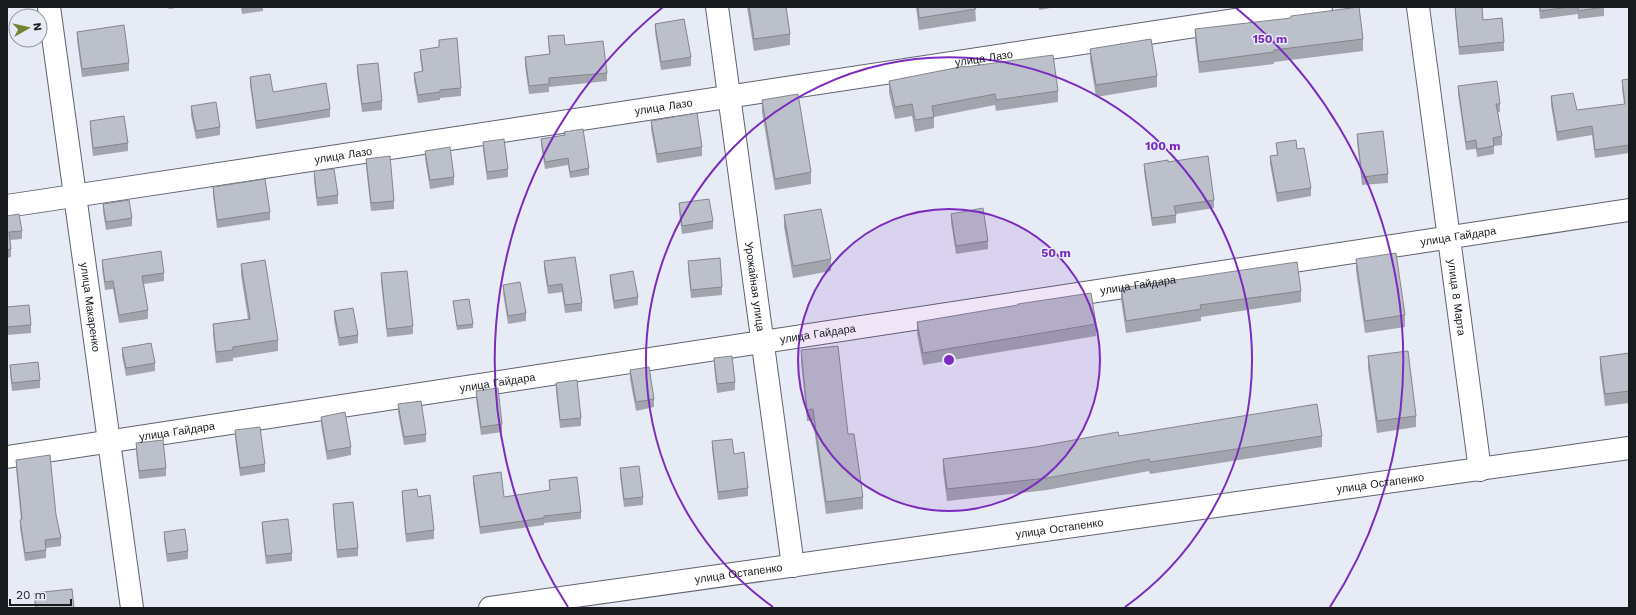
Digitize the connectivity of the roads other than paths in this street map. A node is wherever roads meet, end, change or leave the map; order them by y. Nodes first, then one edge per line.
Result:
1 (49, 7) edge
2 (717, 7) edge
3 (1320, 7) edge
4 (1418, 7) edge
5 (729, 96) junction
6 (75, 196) junction
7 (7, 206) edge
8 (1629, 210) edge
9 (1449, 237) junction
10 (763, 342) junction
11 (109, 442) junction
12 (1629, 448) edge
13 (7, 457) edge
14 (1480, 470) junction
15 (793, 566) junction
16 (132, 608) edge
17 (490, 608) edge

1 - 6 street, улица Макаренко
2 - 5 street, Урожайная улица
3 - 5 street, улица Лазо
4 - 9 street, улица 8 Марта
5 - 6 street, улица Лазо
5 - 10 street, Урожайная улица
6 - 7 street, улица Лазо
6 - 11 street, улица Макаренко
8 - 9 street, улица Гайдара
9 - 10 street, улица Гайдара
9 - 14 street, улица 8 Марта
10 - 11 street, улица Гайдара
10 - 15 street, Урожайная улица
11 - 13 street, улица Гайдара
11 - 16 street, улица Макаренко
12 - 14 street, улица Остапенко
14 - 15 street, улица Остапенко
15 - 17 street, улица Остапенко

